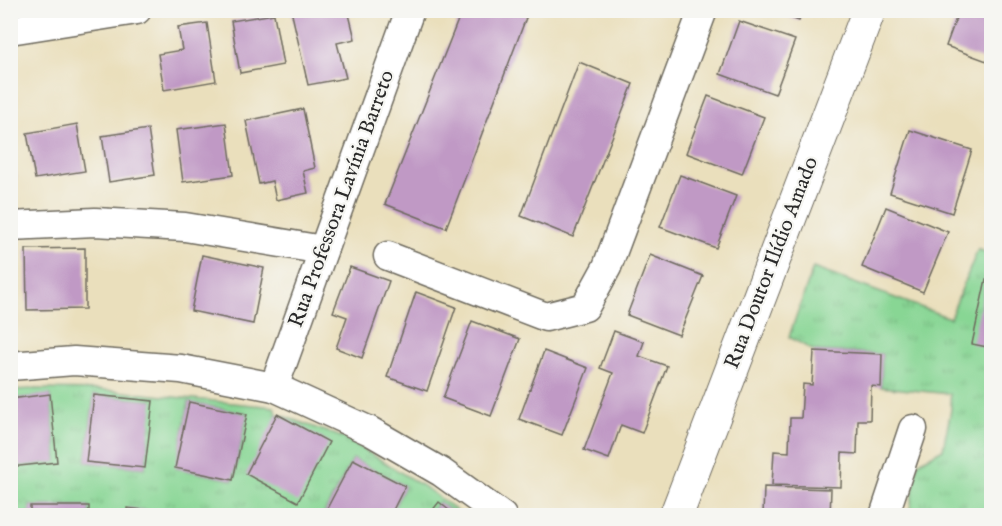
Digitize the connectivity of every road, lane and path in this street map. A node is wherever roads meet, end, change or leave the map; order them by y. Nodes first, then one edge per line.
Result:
1 (137, 10) edge
2 (410, 10) edge
3 (703, 10) edge
4 (869, 10) edge
5 (10, 30) edge
6 (10, 226) edge
7 (323, 250) junction
8 (388, 255) dead end
9 (10, 366) edge
10 (274, 387) junction
11 (913, 429) dead end
12 (502, 516) edge
13 (676, 516) edge
14 (884, 516) edge

1 - 5 street
2 - 7 street, Rua Professora Lavínia Barreto
3 - 8 street
4 - 13 street, Rua Doutor Ilídio Amado
6 - 7 street
7 - 10 street, Rua Professora Lavínia Barreto
9 - 10 street
10 - 12 street
11 - 14 street

